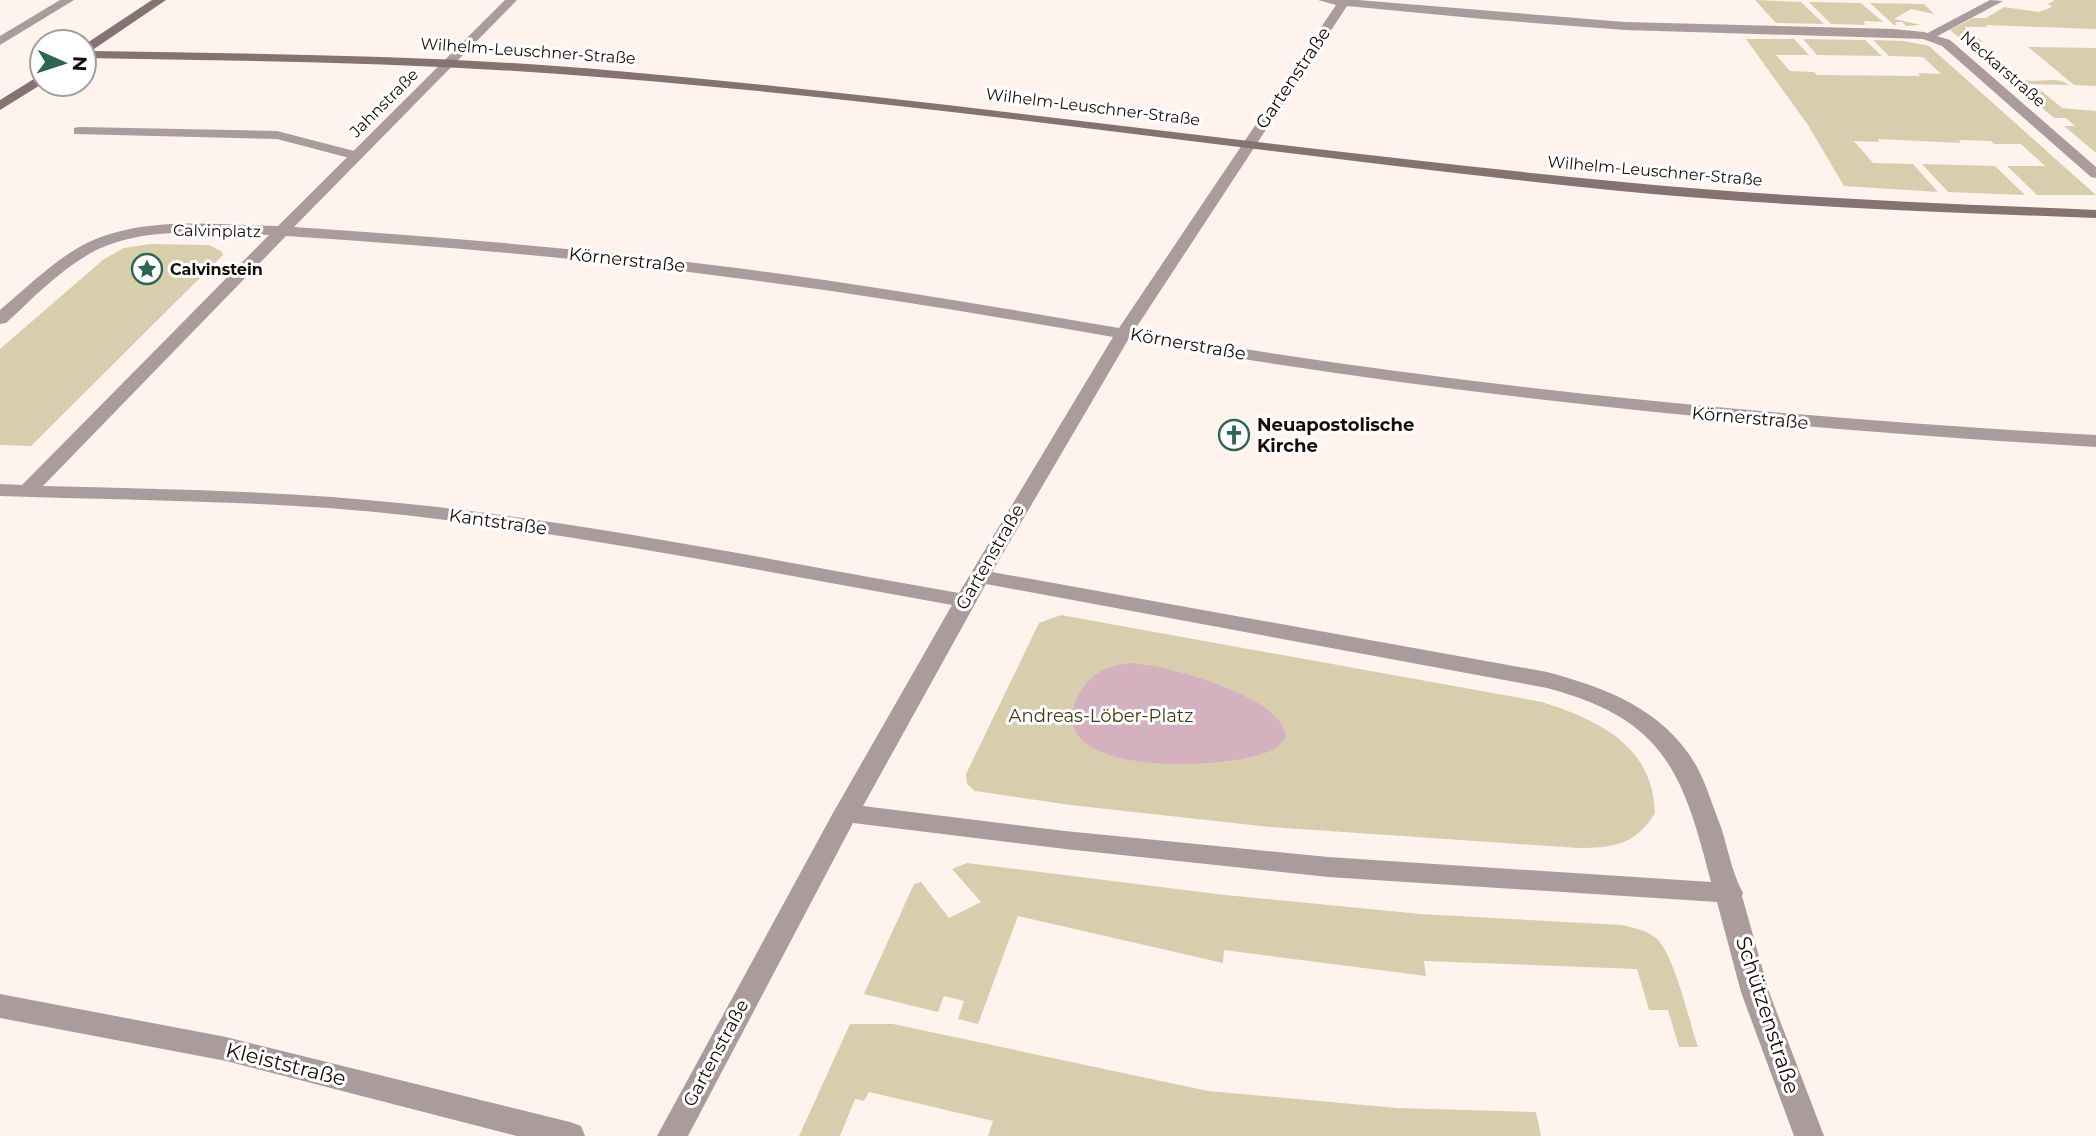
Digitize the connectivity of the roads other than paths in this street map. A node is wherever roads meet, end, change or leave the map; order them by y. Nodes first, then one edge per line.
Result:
1 (68, 0) edge
2 (160, 0) edge
3 (511, 0) edge
4 (1338, 1) edge
5 (1997, 1) edge
6 (1928, 36) junction
7 (0, 41) edge
8 (98, 42) edge
9 (98, 52) edge
10 (450, 62) junction
11 (28, 87) edge
12 (0, 106) edge
13 (79, 131) dead end
14 (1248, 144) junction
15 (357, 156) junction
16 (2096, 174) edge
17 (2096, 214) edge
18 (282, 232) junction
19 (0, 319) edge
20 (1124, 333) junction
21 (2096, 441) edge
22 (0, 491) edge
23 (27, 491) junction
24 (978, 576) junction
25 (964, 601) junction
26 (846, 813) junction
27 (1730, 892) junction
28 (0, 1006) edge
29 (570, 1136) edge
30 (672, 1136) edge
31 (1810, 1136) edge

1 - 7 street
2 - 8 street
3 - 10 street, Jahnstraße
4 - 6 street, Neckarstraße
4 - 14 street, Gartenstraße
5 - 6 street
6 - 16 street, Neckarstraße
9 - 10 street, Wilhelm-Leuschner-Straße
10 - 14 street, Wilhelm-Leuschner-Straße
10 - 15 street, Jahnstraße
11 - 12 street
13 - 15 street
14 - 17 street, Wilhelm-Leuschner-Straße
14 - 20 street, Gartenstraße
15 - 18 street, Jahnstraße
18 - 19 street, Calvinplatz
18 - 20 street, Körnerstraße
18 - 23 street, Calvinplatz
20 - 21 street, Körnerstraße
20 - 24 street, Gartenstraße
22 - 23 street
23 - 25 street, Kantstraße
24 - 25 street, Gartenstraße
24 - 27 street
25 - 26 street, Gartenstraße
26 - 27 street
26 - 30 street, Gartenstraße
27 - 31 street, Schützenstraße
28 - 29 street, Kleiststraße

